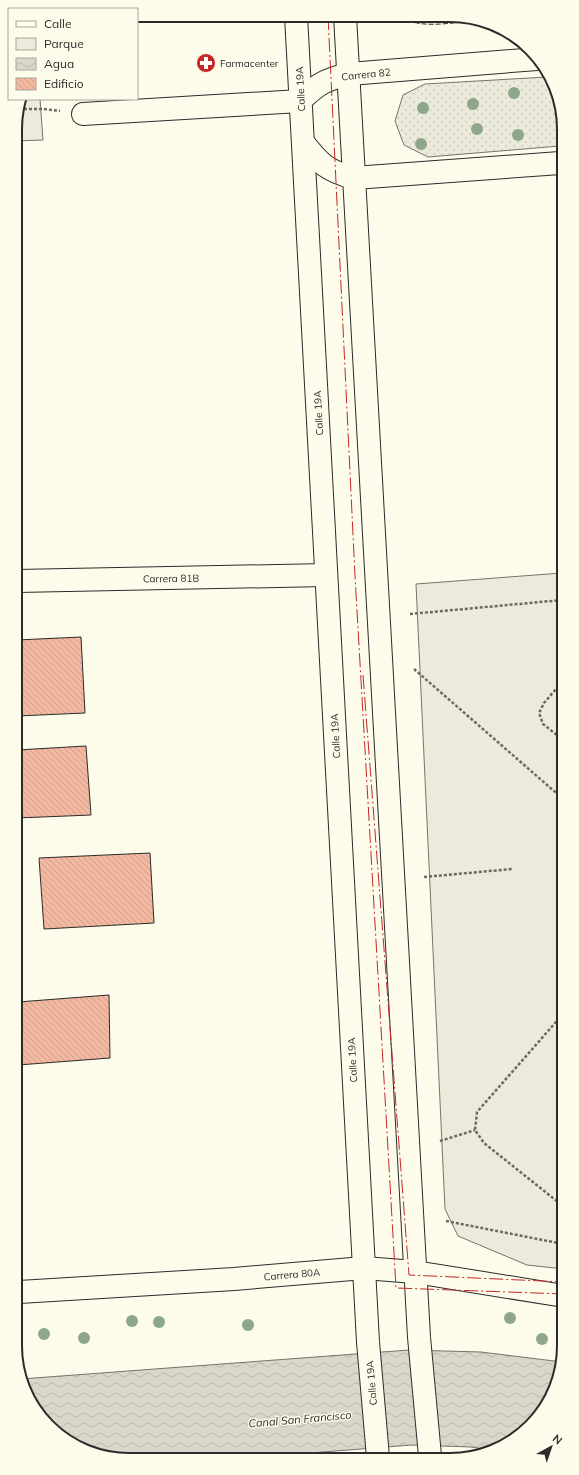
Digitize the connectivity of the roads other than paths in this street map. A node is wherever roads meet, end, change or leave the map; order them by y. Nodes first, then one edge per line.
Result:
1 (296, 22) edge
2 (345, 22) edge
3 (531, 59) edge
4 (349, 74) junction
5 (300, 101) junction
6 (82, 114) road end
7 (303, 142) junction
8 (557, 163) edge
9 (354, 178) junction
10 (326, 575) junction
11 (22, 581) edge
12 (364, 1268) junction
13 (415, 1272) junction
14 (22, 1292) edge
15 (557, 1295) edge
16 (378, 1453) edge
17 (430, 1453) edge

1 - 5 street, Calle 19A
2 - 4 street
3 - 4 street, Carrera 82
4 - 5 street, Carrera 82
4 - 9 street
5 - 6 street
5 - 7 street, Calle 19A
7 - 9 street
7 - 10 street, Calle 19A
8 - 9 street
9 - 13 street
10 - 11 street, Carrera 81B
10 - 12 street, Calle 19A
12 - 13 street, Carrera 80A
12 - 14 street, Carrera 80A
12 - 16 street, Calle 19A
13 - 15 street, Carrera 80A
13 - 17 street

